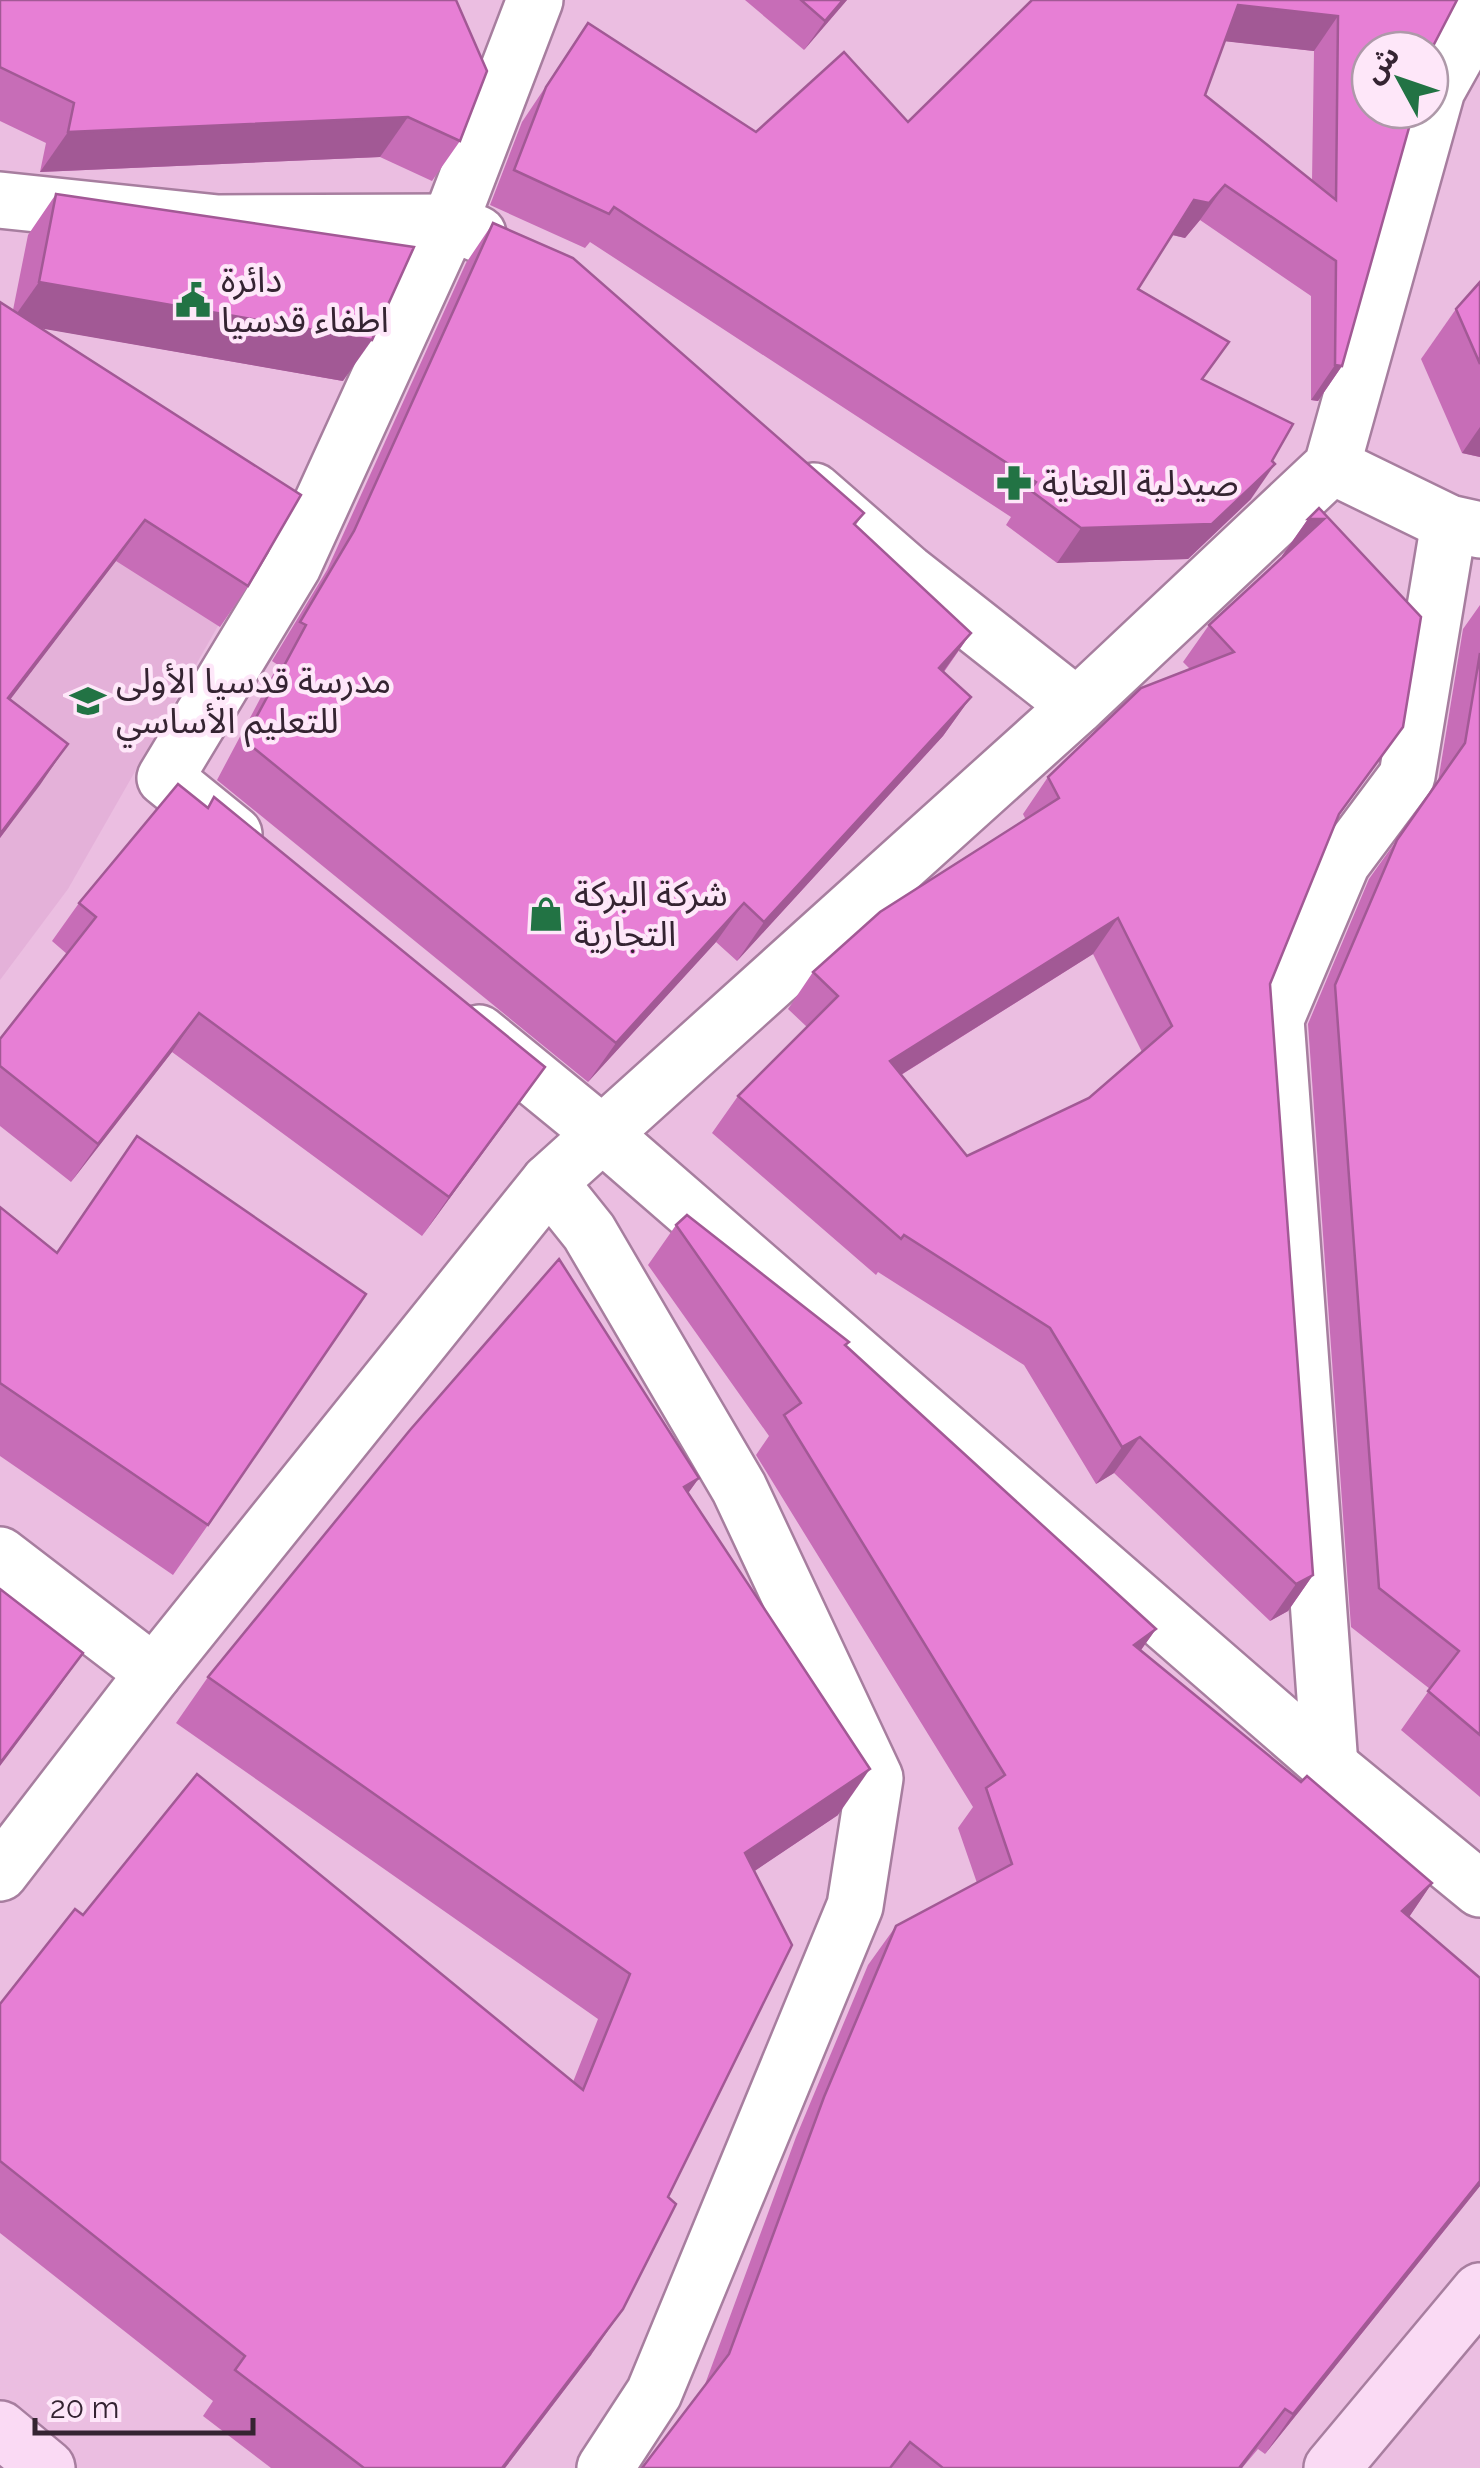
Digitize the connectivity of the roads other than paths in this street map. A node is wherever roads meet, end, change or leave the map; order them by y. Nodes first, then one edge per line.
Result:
1 (535, 0) edge
2 (1480, 12) edge
3 (0, 200) edge
4 (450, 222) junction
5 (530, 256) edge
6 (772, 454) edge
7 (1332, 466) junction
8 (1464, 526) edge
9 (1076, 706) junction
10 (270, 863) edge
11 (435, 998) edge
12 (600, 1132) junction
13 (548, 1182) junction
14 (0, 1555) edge
15 (154, 1673) junction
16 (1330, 1766) junction
17 (0, 1873) edge
18 (1480, 1889) edge
19 (1480, 2291) edge
20 (0, 2429) edge
21 (47, 2468) edge
22 (605, 2468) edge
23 (1332, 2468) edge

1 - 4 street
2 - 7 street
3 - 4 street
4 - 5 street
4 - 10 street
6 - 9 street
7 - 8 street
7 - 9 street
8 - 16 street
9 - 12 street
11 - 12 street
12 - 13 street
12 - 16 street
13 - 15 street
13 - 22 street
14 - 15 street
15 - 17 street
16 - 18 street
19 - 23 main road
20 - 21 main road

